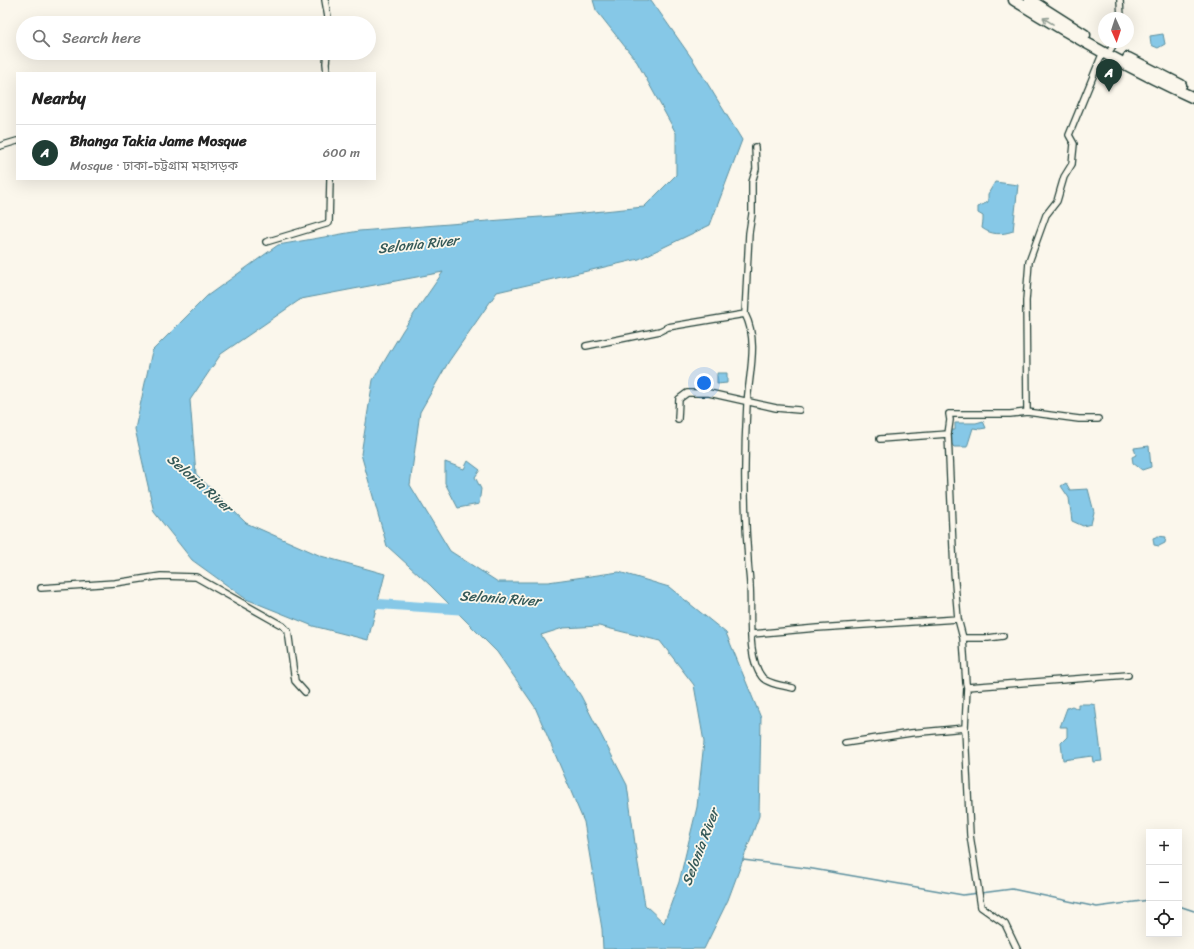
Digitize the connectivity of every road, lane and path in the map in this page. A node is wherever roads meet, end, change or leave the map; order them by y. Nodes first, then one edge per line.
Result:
1 (326, 0) edge
2 (1014, 0) edge
3 (1030, 0) edge
4 (1120, 0) edge
5 (1121, 12) edge
6 (328, 16) edge
7 (1098, 42) edge
8 (1098, 43) edge
9 (1110, 48) edge
10 (326, 60) edge
11 (327, 72) edge
12 (1194, 91) edge
13 (1194, 98) edge
14 (16, 141) edge
15 (0, 146) edge
16 (756, 147) dead end
17 (330, 180) edge
18 (266, 242) dead end
19 (745, 314) junction
20 (586, 346) dead end
21 (747, 402) junction
22 (799, 410) dead end
23 (1027, 412) junction
24 (678, 419) dead end
25 (1098, 419) dead end
26 (948, 434) junction
27 (880, 439) dead end
28 (41, 588) dead end
29 (958, 619) junction
30 (752, 634) junction
31 (1003, 636) dead end
32 (964, 638) junction
33 (1128, 676) dead end
34 (967, 687) junction
35 (793, 688) dead end
36 (305, 692) dead end
37 (966, 728) junction
38 (845, 743) dead end
39 (1017, 949) edge

1 - 6 street
8 -> 2 highway
3 - 7 highway
4 - 5 street
9 - 12 highway
9 - 13 highway
9 - 23 street
10 - 11 street
14 - 15 street
16 - 19 street
17 - 18 street
19 - 20 street
19 - 21 street
21 - 22 street
21 - 24 street
21 - 30 street
23 - 25 street
23 - 26 street
26 - 27 street
26 - 29 street
28 - 36 street
29 - 30 street
29 - 32 street
30 - 35 street
31 - 32 street
32 - 34 street
33 - 34 street
34 - 37 street
37 - 38 street
37 - 39 street

